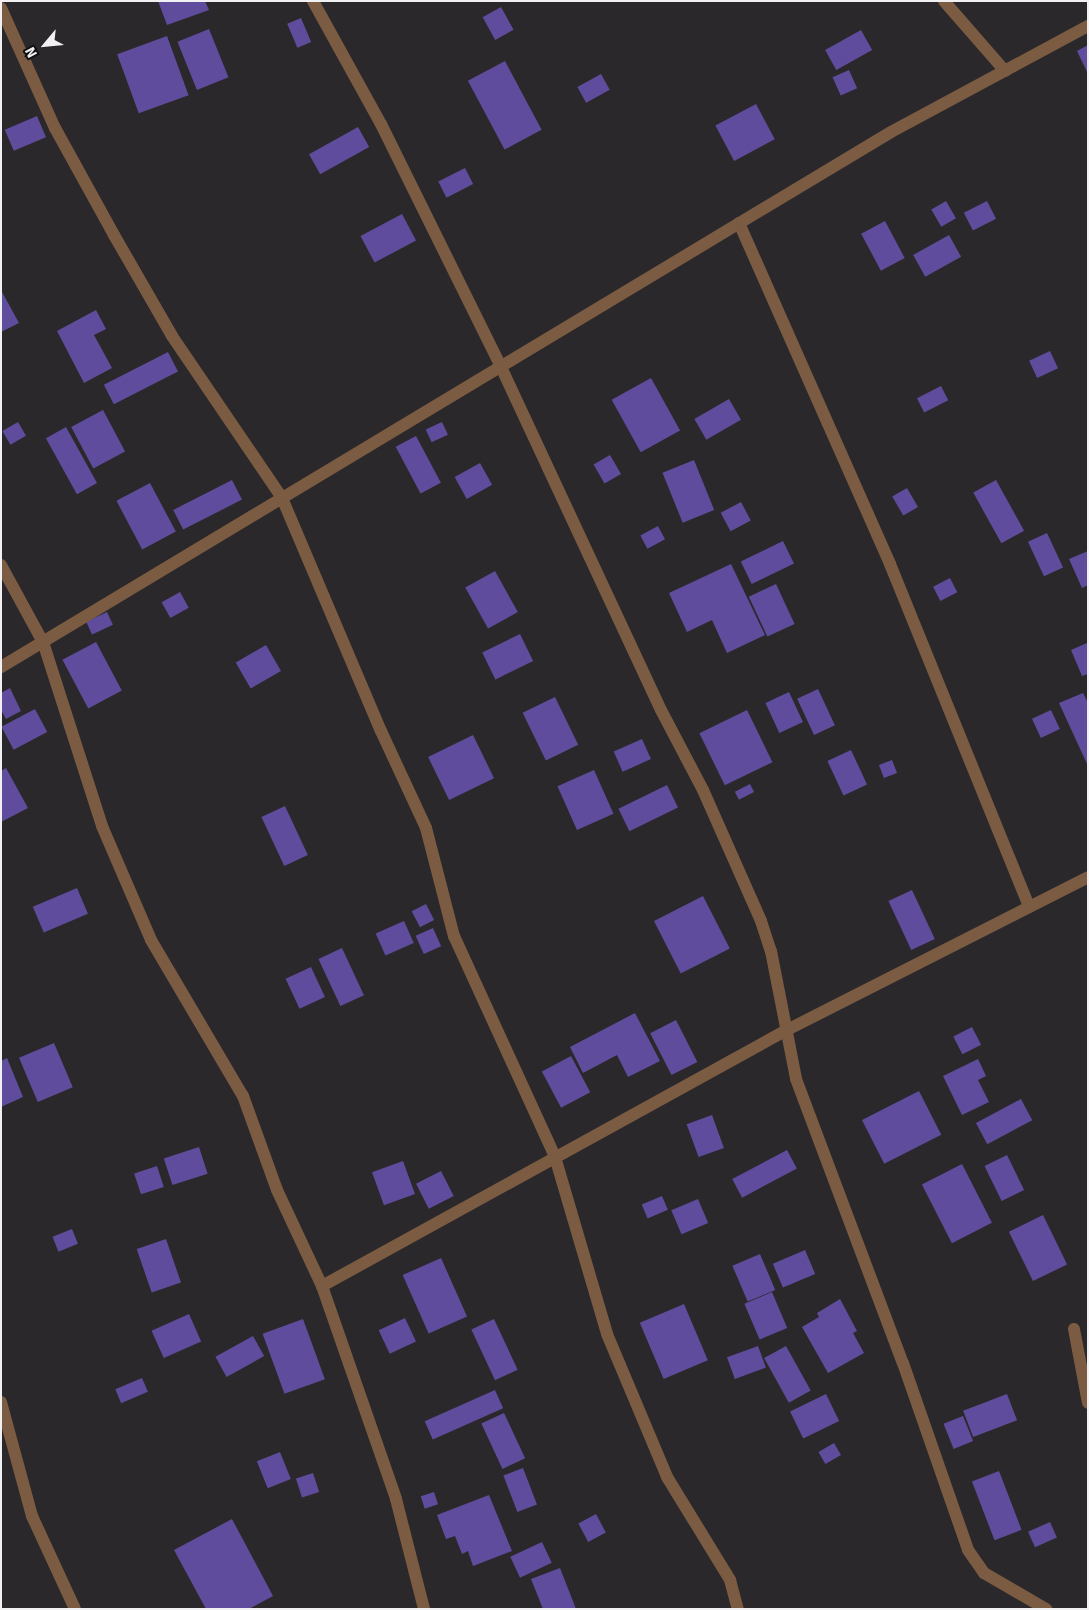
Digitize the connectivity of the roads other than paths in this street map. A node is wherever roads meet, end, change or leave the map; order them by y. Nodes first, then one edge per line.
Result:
1 (314, 1) edge
2 (944, 1) edge
3 (1, 8) edge
4 (1088, 26) edge
5 (1005, 71) junction
6 (739, 223) junction
7 (500, 366) junction
8 (282, 498) junction
9 (1, 565) edge
10 (43, 642) junction
11 (1, 667) edge
12 (1088, 878) edge
13 (1029, 907) junction
14 (785, 1031) junction
15 (555, 1157) junction
16 (322, 1286) junction
17 (1074, 1329) dead end
18 (1, 1402) edge
19 (1088, 1403) edge
20 (75, 1609) edge
21 (424, 1609) edge
22 (738, 1609) edge
23 (1046, 1609) edge

1 - 7 street
2 - 5 street
3 - 8 street
4 - 5 street
5 - 6 street
6 - 7 street
6 - 13 street
7 - 8 street
7 - 14 street
8 - 10 street
8 - 15 street
9 - 10 street
10 - 11 street
10 - 16 street
12 - 13 street
13 - 14 street
14 - 15 street
14 - 23 street
15 - 16 street
15 - 22 street
16 - 21 street
17 - 19 street
18 - 20 street

